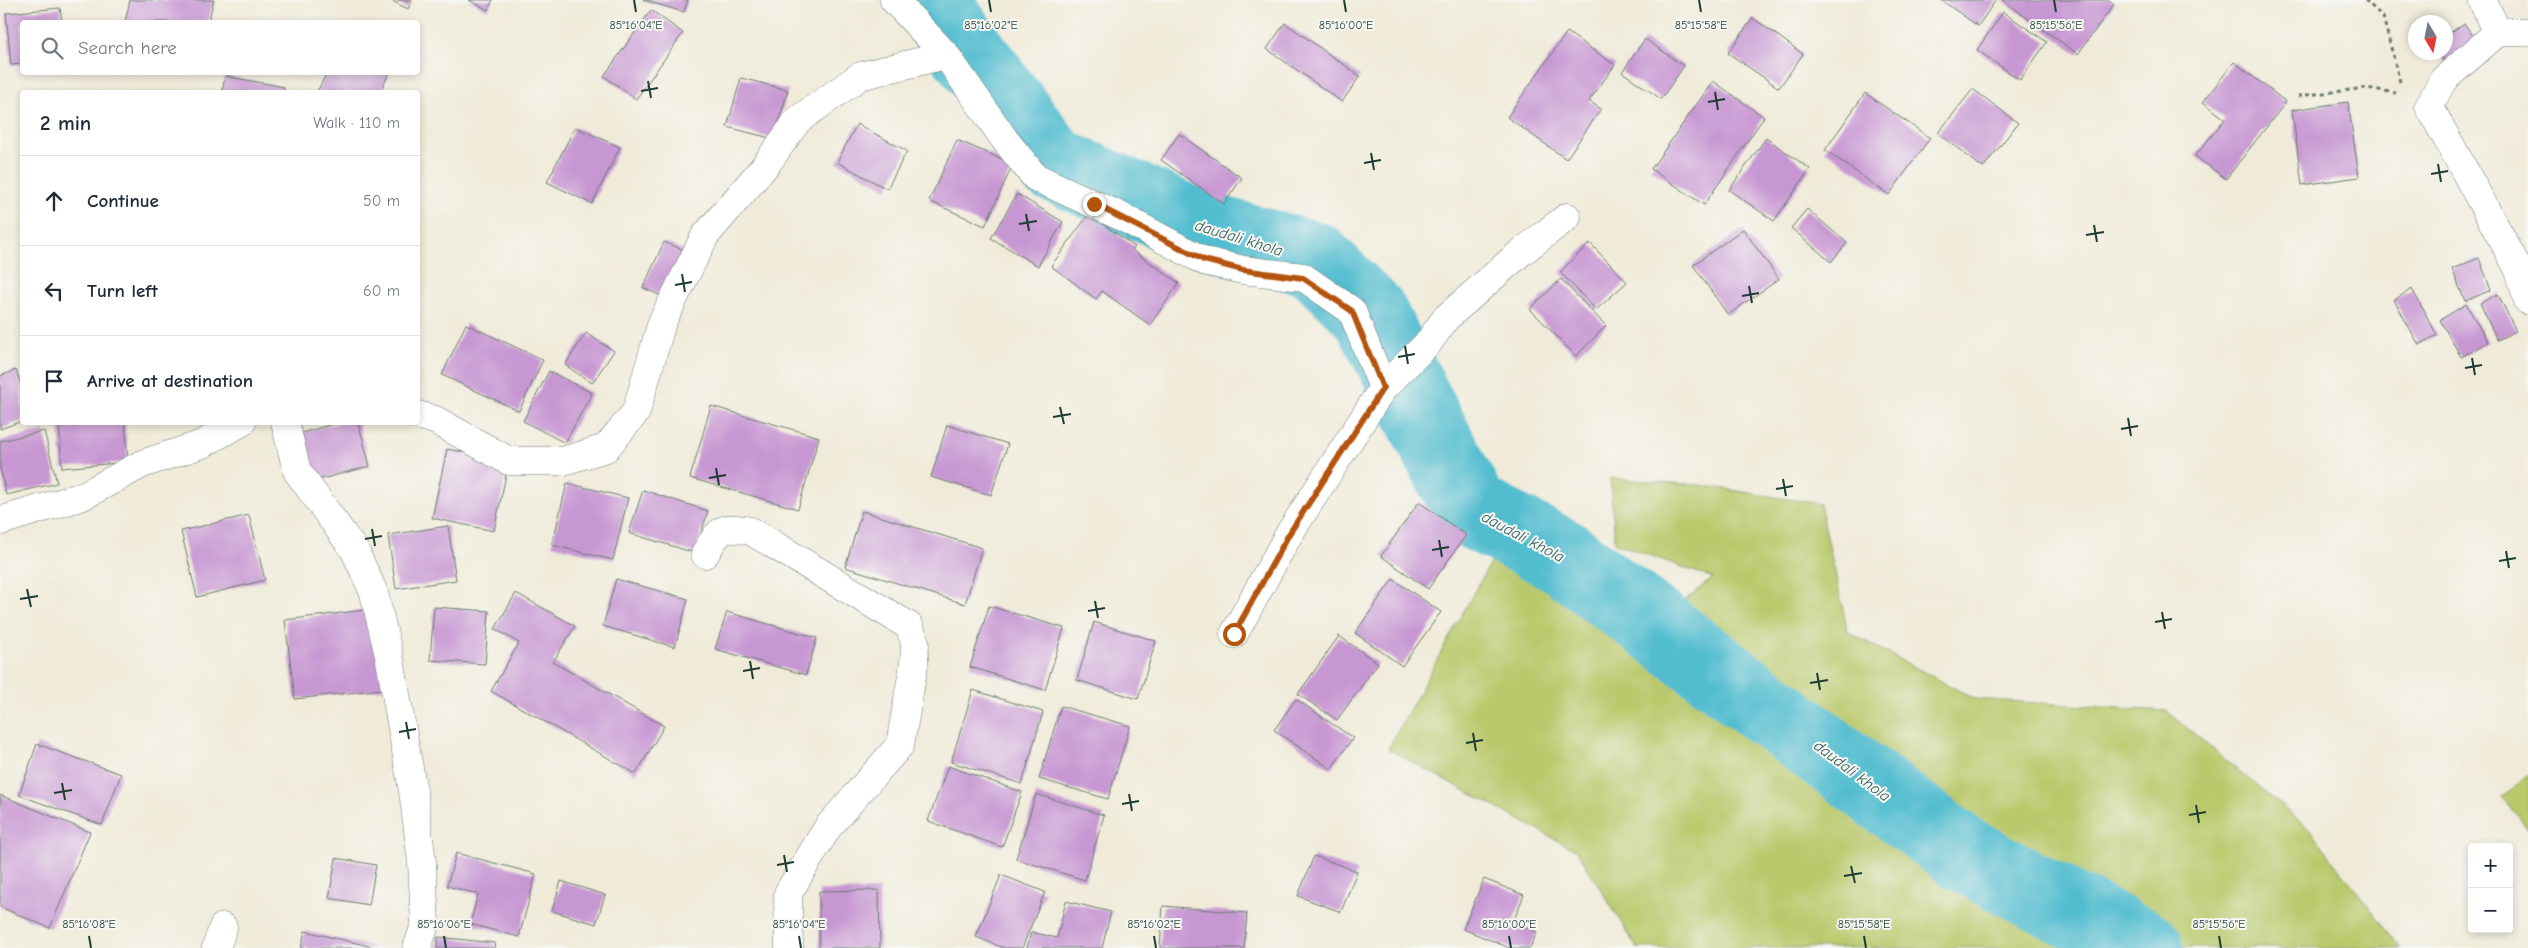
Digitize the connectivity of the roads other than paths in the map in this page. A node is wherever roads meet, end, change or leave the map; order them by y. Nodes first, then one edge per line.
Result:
1 (894, 0) edge
2 (2482, 0) edge
3 (2498, 32) junction
4 (2528, 32) edge
5 (946, 55) junction
6 (1567, 217) dead end
7 (2528, 301) edge
8 (1383, 388) junction
9 (420, 416) edge
10 (237, 425) edge
11 (286, 425) edge
12 (0, 521) edge
13 (705, 554) dead end
14 (1234, 634) dead end
15 (417, 948) edge
16 (789, 948) edge

1 - 5 street
2 - 3 street
3 - 4 street
3 - 7 street
5 - 8 street
5 - 9 street
6 - 8 street
8 - 14 street
10 - 12 street
11 - 15 street
13 - 16 street

